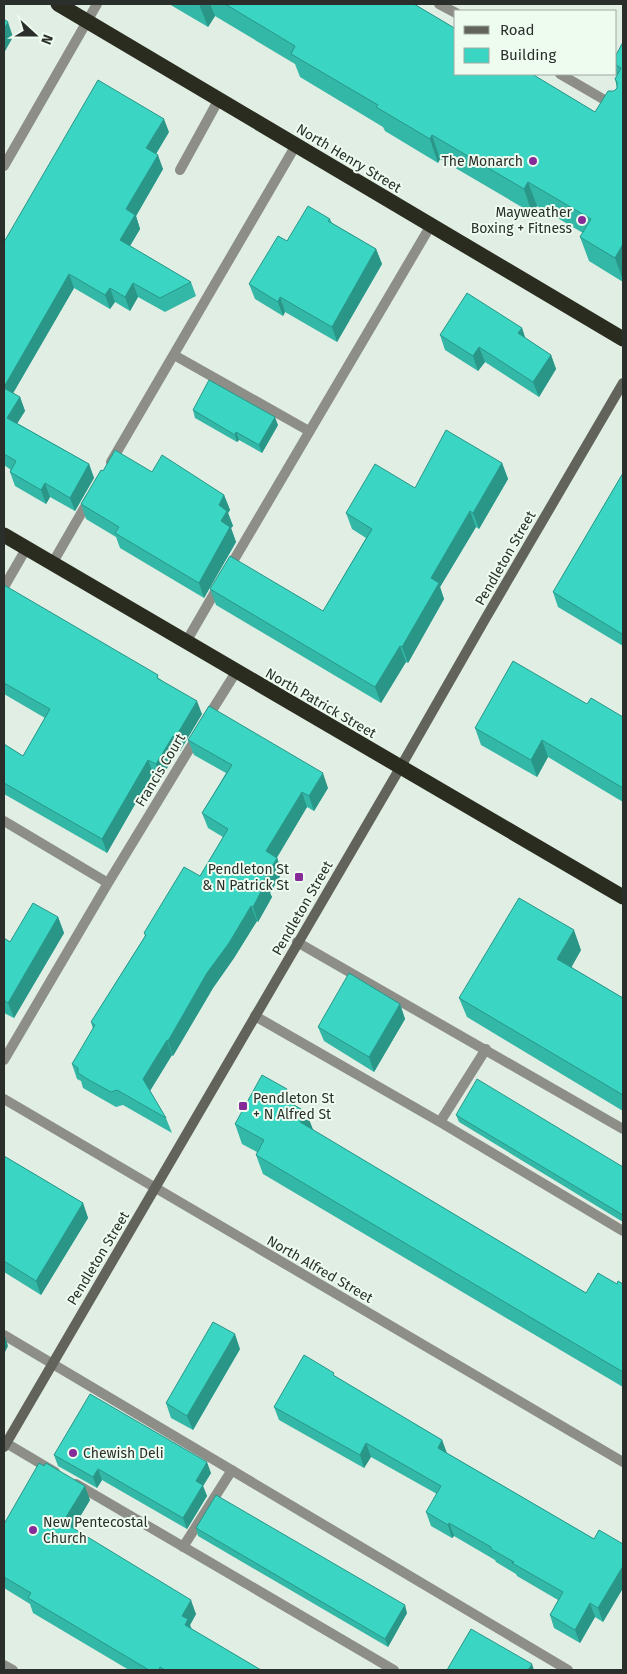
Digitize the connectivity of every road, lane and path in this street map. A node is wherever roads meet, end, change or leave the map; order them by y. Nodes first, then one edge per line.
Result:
1 (58, 4) edge
2 (97, 4) edge
3 (439, 4) edge
4 (454, 13) edge
5 (87, 21) junction
6 (562, 75) edge
7 (219, 99) junction
8 (620, 108) edge
9 (296, 145) junction
10 (4, 166) edge
11 (180, 170) dead end
12 (431, 225) junction
13 (623, 339) edge
14 (174, 355) junction
15 (623, 383) edge
16 (309, 432) junction
17 (106, 472) edge
18 (96, 489) edge
19 (4, 536) edge
20 (26, 548) junction
21 (52, 564) junction
22 (4, 587) edge
23 (186, 642) junction
24 (236, 672) junction
25 (400, 768) junction
26 (4, 821) edge
27 (108, 883) junction
28 (623, 898) edge
29 (297, 942) junction
30 (254, 1016) junction
31 (486, 1050) junction
32 (4, 1060) edge
33 (4, 1099) edge
34 (440, 1122) junction
35 (623, 1129) edge
36 (156, 1188) junction
37 (623, 1231) edge
38 (4, 1335) edge
39 (52, 1364) junction
40 (5, 1445) edge
41 (623, 1462) edge
42 (232, 1470) junction
43 (183, 1547) junction
44 (4, 1665) edge
45 (13, 1670) edge
46 (394, 1670) edge
47 (568, 1670) edge

1 - 5 highway, North Henry Street
2 - 5 street
3 - 4 street
5 - 7 highway, North Henry Street
5 - 10 street
6 - 8 street
7 - 9 highway, North Henry Street
7 - 11 street
9 - 12 highway, North Henry Street
9 - 14 street
12 - 13 highway, North Henry Street
12 - 16 street
14 - 16 street
14 - 17 street
15 - 25 main road, Pendleton Street
16 - 23 street
18 - 21 street
19 - 20 highway, North Patrick Street
20 - 21 highway, North Patrick Street
20 - 22 street
21 - 23 highway, North Patrick Street
23 - 24 highway, North Patrick Street
24 - 25 highway, North Patrick Street
24 - 27 street, Francis Court
25 - 28 highway, North Patrick Street
25 - 29 main road, Pendleton Street
26 - 27 street
27 - 32 street, Francis Court
29 - 30 main road, Pendleton Street
29 - 31 street
30 - 34 street
30 - 36 main road, Pendleton Street
31 - 34 street
31 - 35 street
33 - 36 street, North Alfred Street
34 - 37 street
36 - 39 main road, Pendleton Street
36 - 41 street, North Alfred Street
38 - 39 street
39 - 40 main road, Pendleton Street
39 - 42 street
40 - 43 street
42 - 43 street
42 - 47 street
43 - 46 street
44 - 45 street

